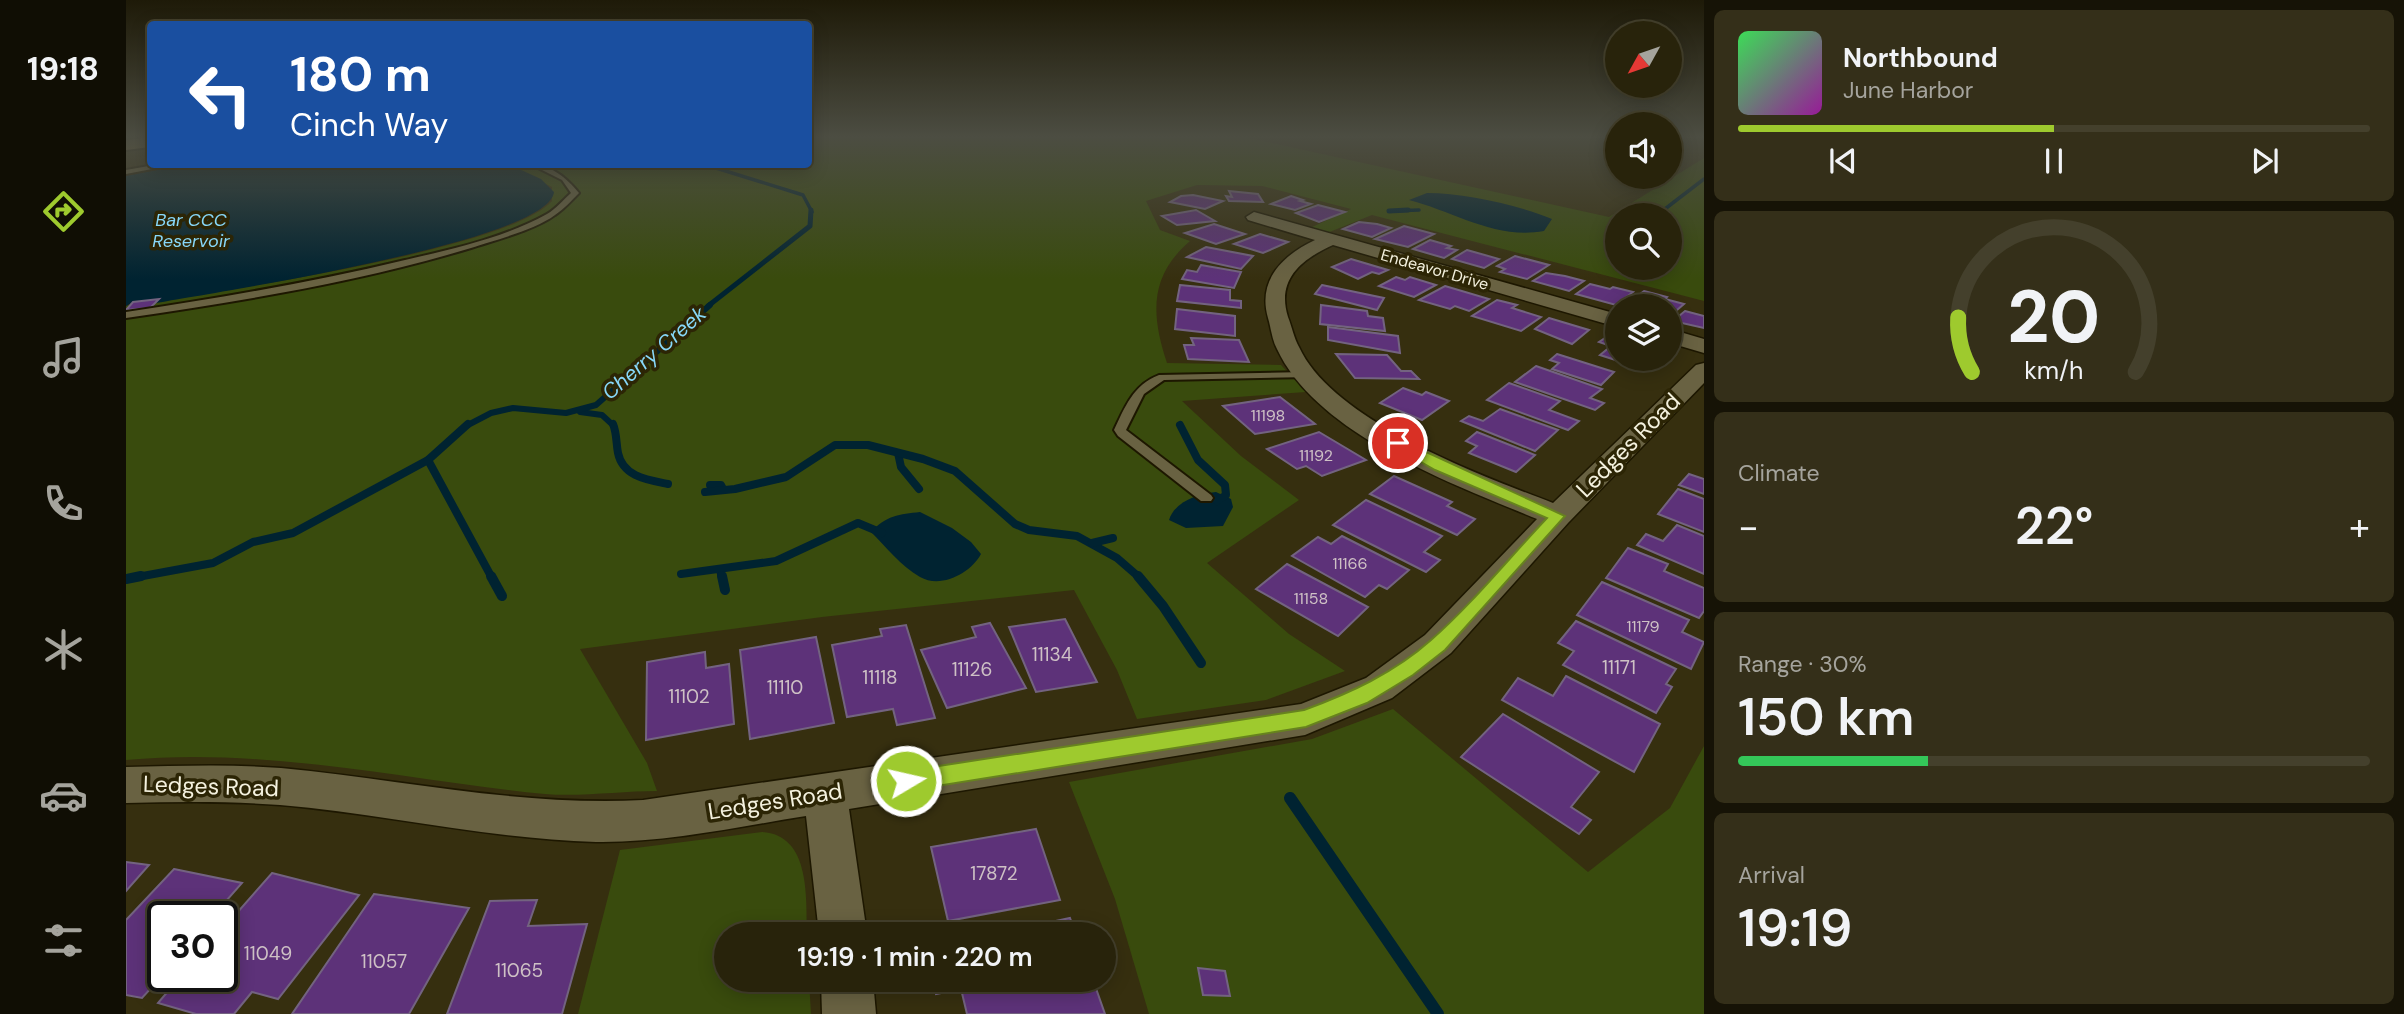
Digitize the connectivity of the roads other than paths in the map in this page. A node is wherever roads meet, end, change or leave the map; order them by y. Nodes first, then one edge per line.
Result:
1 (568, 184) edge
2 (1254, 217) dead end
3 (1332, 239) junction
4 (126, 315) edge
5 (1605, 318) edge
6 (1682, 340) edge
7 (1704, 346) edge
8 (1704, 370) edge
9 (1306, 375) junction
10 (1206, 498) dead end
11 (1557, 516) junction
12 (126, 785) edge
13 (825, 793) junction
14 (841, 922) edge
15 (848, 992) edge
16 (849, 1014) edge

1 - 4 lane
2 - 3 street, Endeavor Drive
3 - 5 street, Endeavor Drive
3 - 9 street
6 - 7 street
8 - 11 street, Ledges Road
9 - 10 lane
9 - 11 street
11 - 13 street, Ledges Road
12 - 13 street, Ledges Road
13 - 14 street
15 - 16 street

